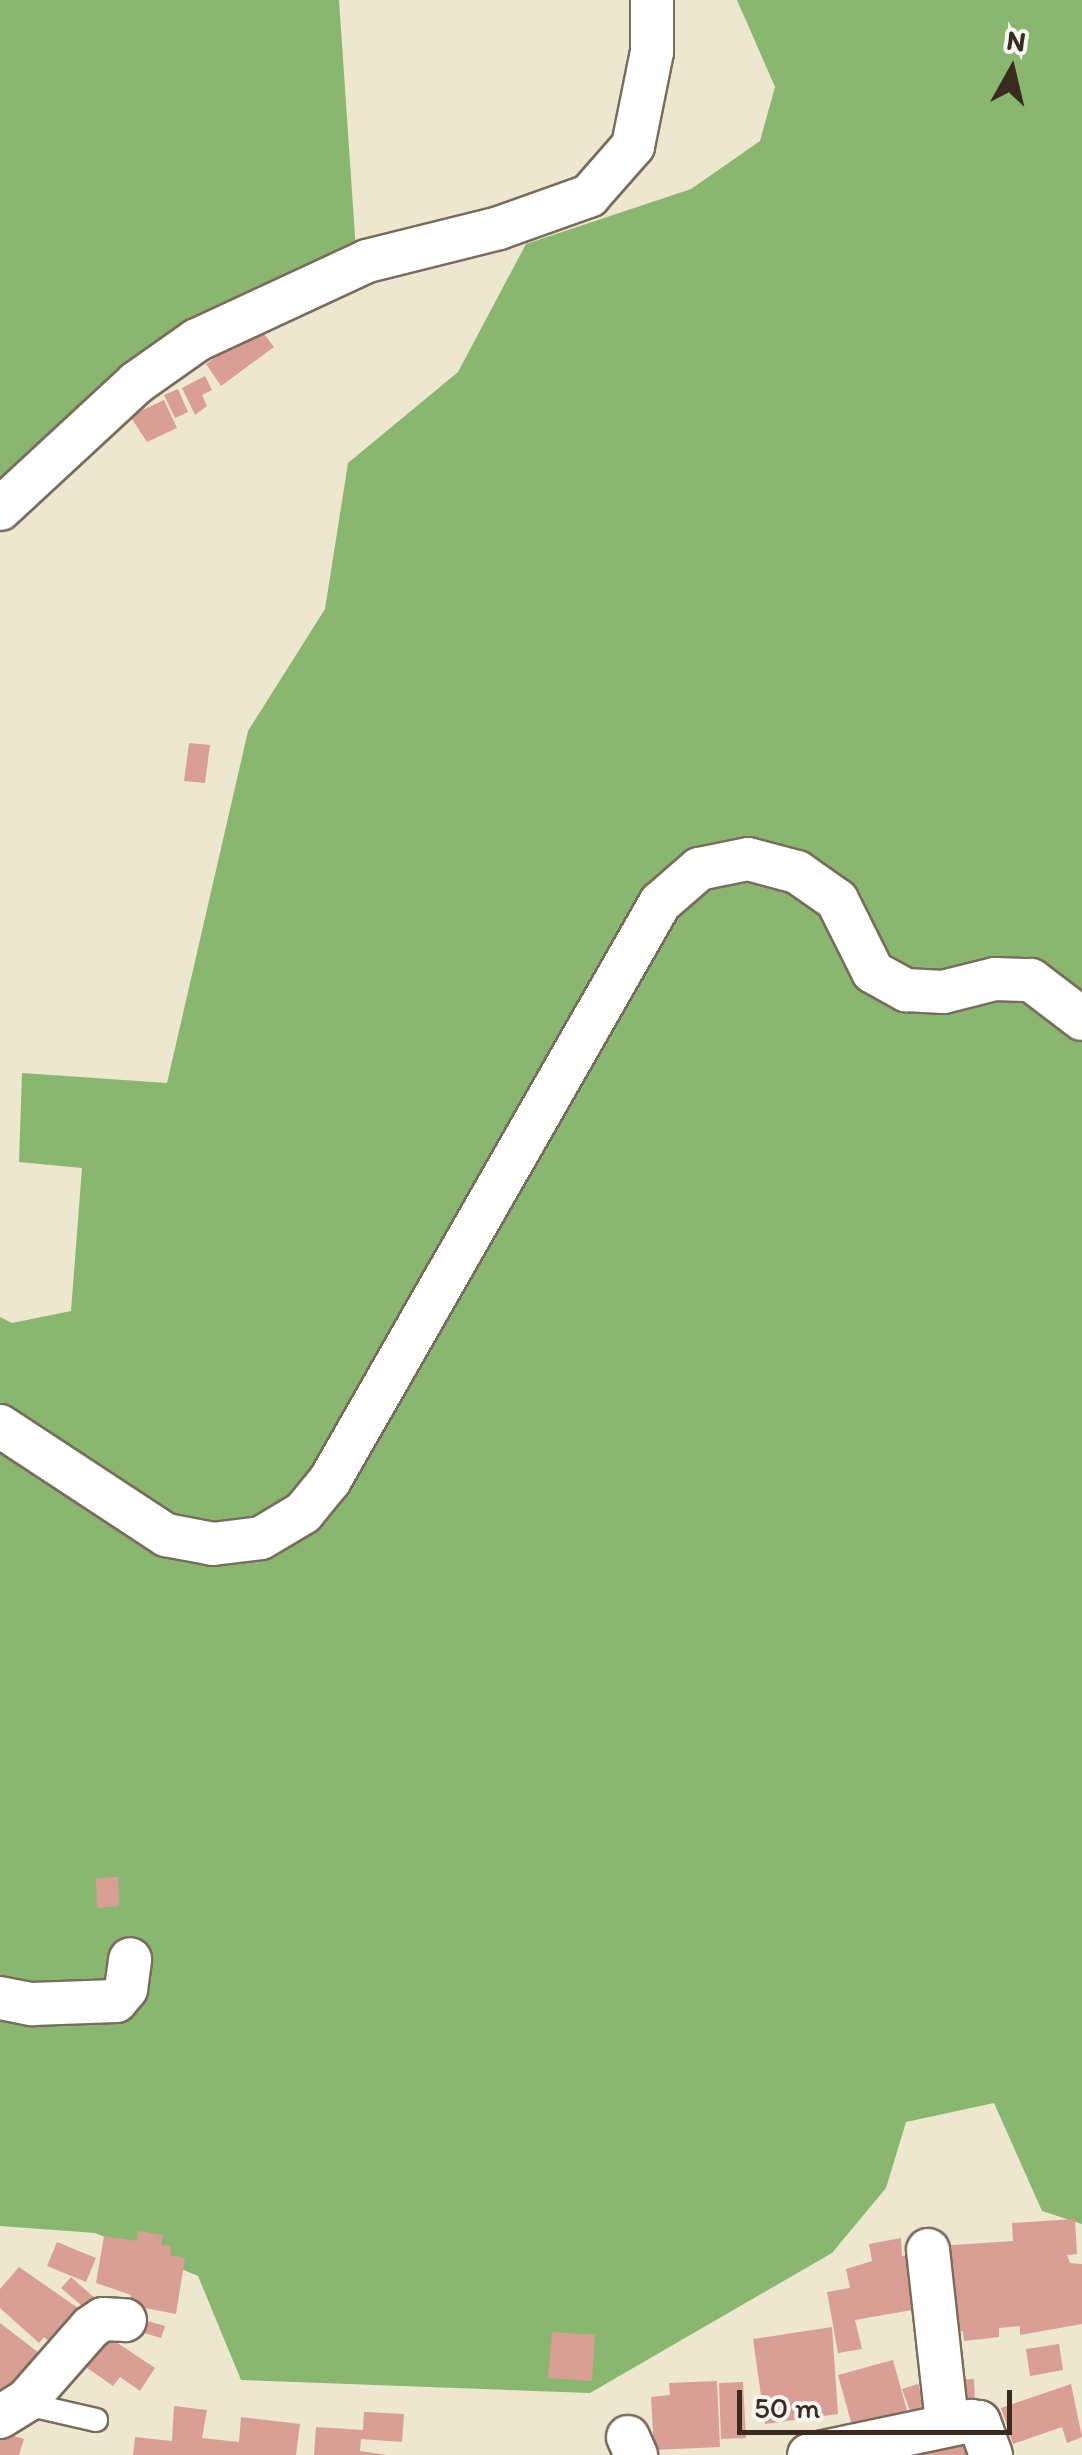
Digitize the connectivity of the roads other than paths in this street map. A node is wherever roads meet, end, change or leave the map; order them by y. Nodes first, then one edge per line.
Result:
1 (652, 0) edge
2 (0, 509) edge
3 (1082, 1019) edge
4 (0, 1426) edge
5 (130, 1959) dead end
6 (0, 1998) edge
7 (928, 2250) dead end
8 (125, 2320) dead end
9 (11, 2410) edge
10 (96, 2420) dead end
11 (947, 2422) junction
12 (809, 2455) edge
13 (990, 2455) edge

1 - 2 street
3 - 4 street
5 - 6 street
7 - 11 street
8 - 9 street
9 - 10 lane
11 - 12 street
11 - 13 street

